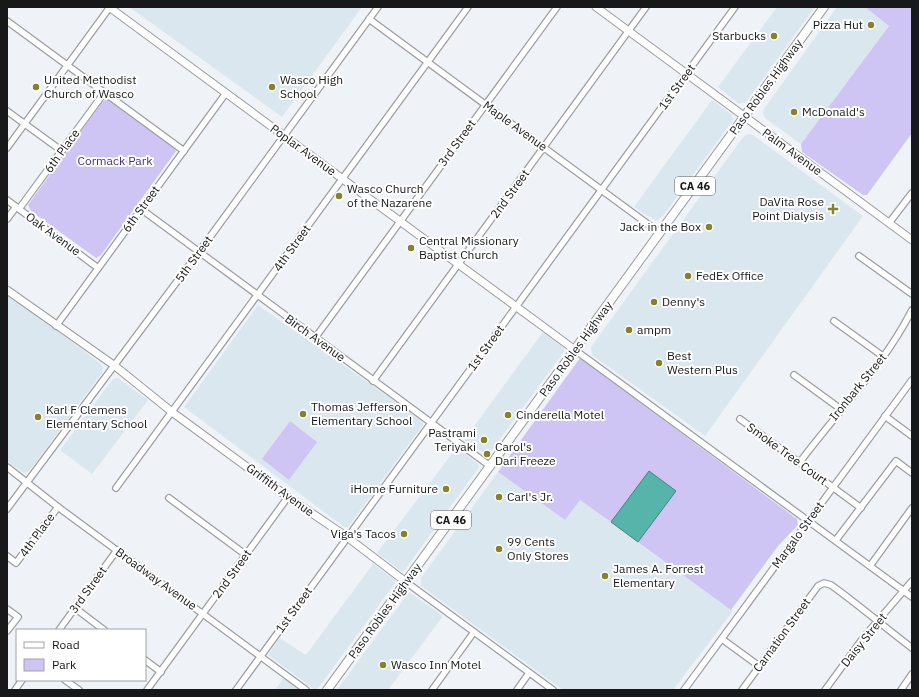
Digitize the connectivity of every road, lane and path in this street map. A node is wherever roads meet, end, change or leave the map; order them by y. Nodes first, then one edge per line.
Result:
1 (110, 7) edge
2 (378, 7) edge
3 (468, 7) edge
4 (557, 7) edge
5 (596, 7) edge
6 (646, 7) edge
7 (735, 7) edge
8 (824, 7) edge
9 (369, 19) junction
10 (7, 21) edge
11 (629, 31) junction
12 (428, 62) junction
13 (68, 66) junction
14 (687, 74) junction
15 (104, 93) junction
16 (226, 93) junction
17 (486, 105) junction
18 (7, 111) edge
19 (745, 117) junction
20 (25, 124) junction
21 (284, 136) junction
22 (7, 148) edge
23 (544, 148) junction
24 (62, 151) junction
25 (184, 151) junction
26 (342, 179) junction
27 (602, 191) junction
28 (912, 193) edge
29 (7, 200) edge
30 (18, 208) junction
31 (141, 209) junction
32 (7, 219) edge
33 (400, 221) junction
34 (889, 223) junction
35 (660, 233) junction
36 (912, 240) edge
37 (199, 252) junction
38 (860, 256) dead end
39 (458, 264) junction
40 (98, 268) junction
41 (7, 290) edge
42 (912, 294) edge
43 (257, 295) junction
44 (516, 307) junction
45 (912, 310) edge
46 (834, 321) dead end
47 (56, 326) junction
48 (315, 338) junction
49 (575, 350) junction
50 (884, 357) junction
51 (115, 366) junction
52 (794, 375) dead end
53 (912, 380) edge
54 (373, 381) junction
55 (842, 410) junction
56 (172, 412) junction
57 (885, 416) junction
58 (740, 419) dead end
59 (432, 422) junction
60 (912, 436) edge
61 (800, 462) junction
62 (490, 466) junction
63 (7, 467) edge
64 (912, 473) edge
65 (28, 482) junction
66 (116, 488) dead end
67 (833, 488) junction
68 (288, 497) junction
69 (170, 498) dead end
70 (58, 507) junction
71 (860, 508) junction
72 (912, 508) edge
73 (7, 509) edge
74 (809, 520) junction
75 (347, 537) junction
76 (836, 540) junction
77 (117, 550) junction
78 (246, 555) junction
79 (7, 556) edge
80 (870, 566) junction
81 (912, 581) edge
82 (406, 582) junction
83 (904, 591) junction
84 (912, 597) edge
85 (75, 608) junction
86 (7, 609) edge
87 (203, 614) junction
88 (878, 621) junction
89 (60, 629) edge
90 (103, 629) edge
91 (7, 631) edge
92 (474, 632) junction
93 (722, 639) junction
94 (912, 648) edge
95 (261, 656) junction
96 (146, 661) edge
97 (760, 666) junction
98 (160, 672) junction
99 (529, 673) junction
100 (912, 674) edge
101 (21, 681) edge
102 (66, 681) edge
103 (15, 690) edge
104 (79, 690) edge
105 (147, 690) edge
106 (236, 690) edge
107 (306, 690) edge
108 (326, 690) edge
109 (432, 690) edge
110 (516, 690) edge
111 (553, 690) edge
112 (684, 690) edge
113 (742, 690) edge
114 (825, 690) edge
115 (901, 690) edge

1 - 13 street
1 - 16 main road, Poplar Avenue
2 - 9 street, 5th Street
3 - 12 street, 4th Street
4 - 17 street, 3rd Street
5 - 11 main road, Palm Avenue
6 - 11 street, 2nd Street
7 - 14 street, 1st Street
8 - 19 highway, Paso Robles Highway / CA 46
9 - 12 street, Maple Avenue
9 - 21 street, 5th Street
10 - 13 street
11 - 14 main road, Palm Avenue
11 - 23 street, 2nd Street
12 - 17 street, Maple Avenue
12 - 26 street, 4th Street
13 - 15 street
13 - 20 street
14 - 19 main road, Palm Avenue
14 - 27 street, 1st Street
15 - 24 street, 6th Place
15 - 25 street
16 - 21 main road, Poplar Avenue
16 - 25 street, 6th Street
17 - 23 street, Maple Avenue
17 - 33 street, 3rd Street
18 - 20 street
19 - 34 main road, Palm Avenue
19 - 35 highway, Paso Robles Highway / CA 46
20 - 22 street
20 - 24 street
21 - 26 main road, Poplar Avenue
21 - 37 street, 5th Street
23 - 27 street, Maple Avenue
23 - 39 street, 2nd Street
24 - 30 street, 6th Place
25 - 31 street, 6th Street
26 - 33 main road, Poplar Avenue
26 - 43 street, 4th Street
27 - 35 street, Maple Avenue
27 - 44 street, 1st Street
28 - 34 street
29 - 30 street, Oak Avenue
30 - 32 street, 6th Place
30 - 40 street, Oak Avenue
31 - 37 street, Birch Avenue
31 - 40 street, 6th Street
33 - 39 main road, Poplar Avenue
33 - 48 street, 3rd Street
34 - 36 main road, Palm Avenue
35 - 49 highway, Paso Robles Highway / CA 46
37 - 43 street, Birch Avenue
37 - 51 street, 5th Street
38 - 42 street
39 - 44 main road, Poplar Avenue
39 - 54 street, 2nd Street
40 - 47 street, 6th Street
41 - 47 main road, Griffith Avenue
43 - 48 street, Birch Avenue
43 - 56 street, 4th Street
44 - 49 main road, Poplar Avenue
44 - 59 street, 1st Street
45 - 50 street, Ironbark Street
46 - 50 street
47 - 51 main road, Griffith Avenue
48 - 54 street, Birch Avenue
49 - 62 highway, Paso Robles Highway / CA 46
49 - 74 street
50 - 55 street, Ironbark Street
51 - 56 main road, Griffith Avenue
51 - 65 street, 5th Street
52 - 55 street
53 - 57 street, Margalo Street
54 - 59 street, Birch Avenue
55 - 61 street, Ironbark Street
56 - 66 street, 4th Street
56 - 68 main road, Griffith Avenue
57 - 60 street
57 - 67 street, Margalo Street
58 - 61 street, Smoke Tree Court
59 - 62 street, Birch Avenue
59 - 75 street, 1st Street
61 - 67 street, Smoke Tree Court
62 - 82 highway, Paso Robles Highway / CA 46
63 - 65 street, Broadway Avenue
64 - 71 street
65 - 70 street, Broadway Avenue
65 - 73 street, 5th Street
67 - 71 street, Smoke Tree Court
67 - 74 street, Margalo Street
68 - 75 main road, Griffith Avenue
68 - 78 street, 2nd Street
69 - 78 street
70 - 77 street, Broadway Avenue
70 - 79 street, 4th Place
71 - 76 street
72 - 80 street
74 - 76 street
74 - 93 street, Margalo Street
75 - 82 main road, Griffith Avenue
75 - 95 street, 1st Street
76 - 80 street
77 - 85 street, 3rd Street
77 - 87 street, Broadway Avenue
78 - 87 street, 2nd Street
80 - 83 street
81 - 83 street, Daisy Street
82 - 92 street, Griffith Avenue
82 - 108 highway, Paso Robles Highway / CA 46
83 - 84 street
83 - 88 street, Daisy Street
85 - 89 street, 3rd Street
85 - 90 street
86 - 91 street
87 - 95 street, Broadway Avenue
87 - 98 street, 2nd Street
88 - 94 street
88 - 97 street, Carnation Street
88 - 114 street, Daisy Street
92 - 99 street, Griffith Avenue
92 - 109 street
93 - 97 street
93 - 112 street, Margalo Street
95 - 106 street, 1st Street
95 - 107 street, Broadway Avenue
96 - 98 street
97 - 113 street, Carnation Street
98 - 105 street, 2nd Street
99 - 110 street
99 - 111 street, Griffith Avenue
100 - 115 street
101 - 103 street
102 - 104 street

